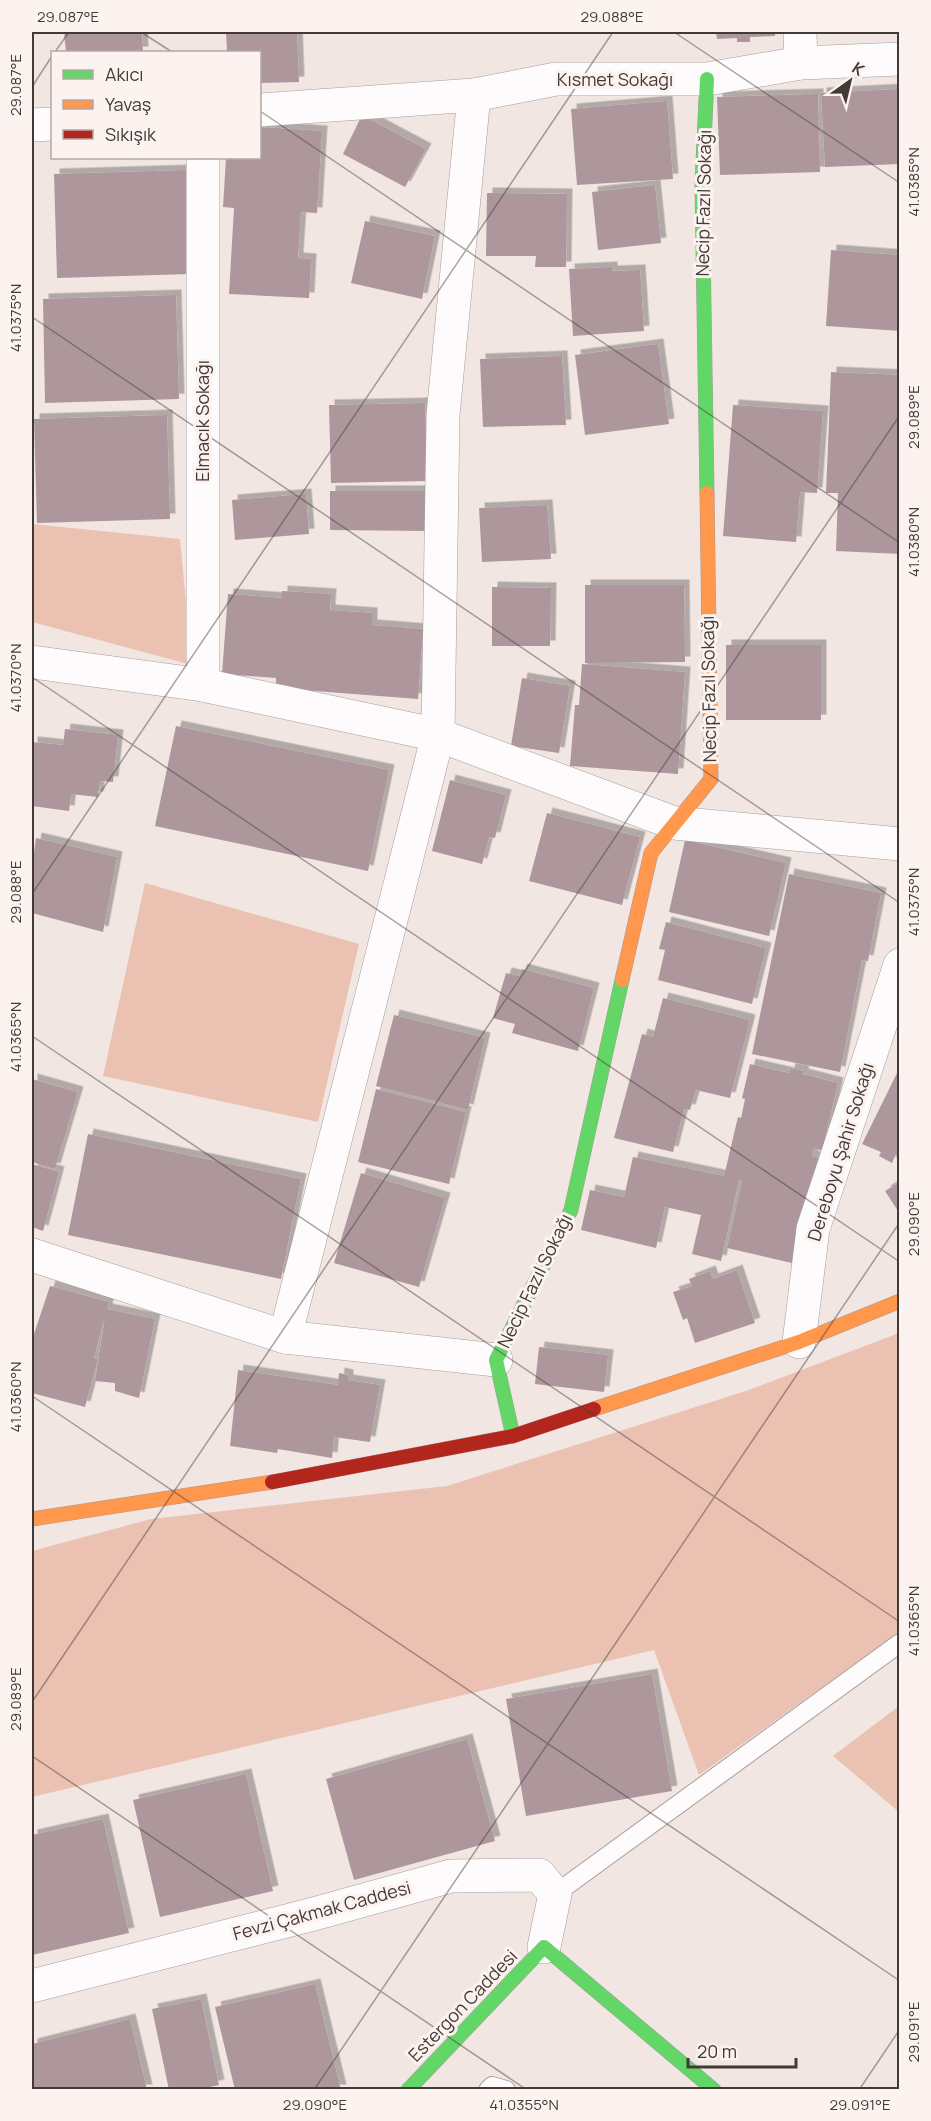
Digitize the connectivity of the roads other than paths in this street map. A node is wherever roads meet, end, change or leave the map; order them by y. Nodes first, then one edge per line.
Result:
1 (801, 47) edge
2 (900, 59) edge
3 (707, 80) junction
4 (474, 95) junction
5 (261, 110) edge
6 (51, 124) edge
7 (32, 125) edge
8 (203, 159) edge
9 (32, 662) edge
10 (203, 684) junction
11 (438, 735) junction
12 (674, 823) junction
13 (900, 844) edge
14 (900, 965) edge
15 (32, 1255) edge
16 (900, 1301) edge
17 (285, 1337) junction
18 (799, 1342) junction
19 (496, 1360) junction
20 (513, 1436) junction
21 (32, 1519) edge
22 (900, 1643) edge
23 (555, 1894) junction
24 (544, 1947) junction
25 (32, 1986) edge
26 (408, 2090) edge
27 (488, 2090) edge
28 (506, 2090) edge
29 (714, 2090) edge

1 - 2 street, Kısmet Sokağı
1 - 3 street, Kısmet Sokağı
3 - 4 street, Kısmet Sokağı
3 - 12 street, Necip Fazıl Sokağı
4 - 5 street, Kısmet Sokağı
4 - 11 street
6 - 7 street
8 - 10 street, Elmacık Sokağı
9 - 10 street
10 - 11 street
11 - 12 street
11 - 17 street
12 - 13 street
12 - 19 street, Necip Fazıl Sokağı
14 - 18 street, Dereboyu Şahir Sokağı
15 - 17 street, Necip Fazıl Sokağı
16 - 18 street
17 - 19 street, Necip Fazıl Sokağı
18 - 20 street
19 - 20 street, Necip Fazıl Sokağı
20 - 21 street
22 - 23 lane
23 - 24 street
23 - 25 street, Fevzi Çakmak Caddesi
24 - 26 street, Estergon Caddesi
24 - 29 street
27 - 28 lane

